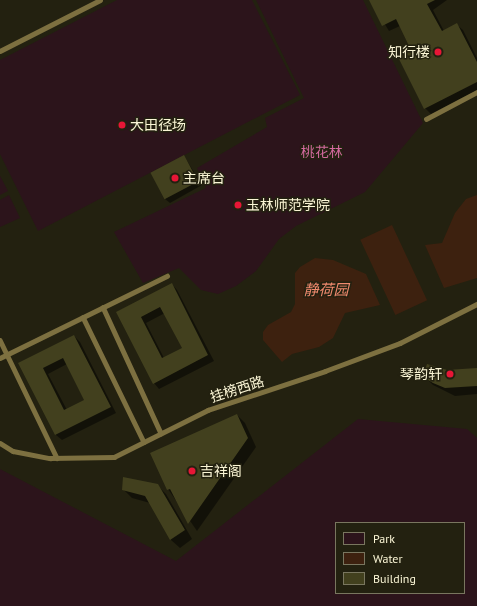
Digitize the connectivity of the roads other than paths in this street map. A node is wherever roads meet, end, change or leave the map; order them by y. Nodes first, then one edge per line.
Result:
1 (100, 0) edge
2 (0, 50) edge
3 (477, 92) edge
4 (426, 119) dead end
5 (167, 276) dead end
6 (477, 304) edge
7 (103, 307) junction
8 (83, 317) junction
9 (0, 340) edge
10 (7, 354) junction
11 (0, 358) edge
12 (161, 433) junction
13 (144, 442) junction
14 (0, 443) edge
15 (57, 458) junction

1 - 2 lane
3 - 4 lane
5 - 7 lane
6 - 12 lane, 挂榜西路
7 - 8 lane
7 - 12 lane
8 - 10 lane
8 - 13 lane
9 - 10 lane
10 - 11 lane
10 - 15 lane
12 - 13 lane, 挂榜西路
13 - 15 lane, 挂榜西路
14 - 15 lane, 挂榜西路

